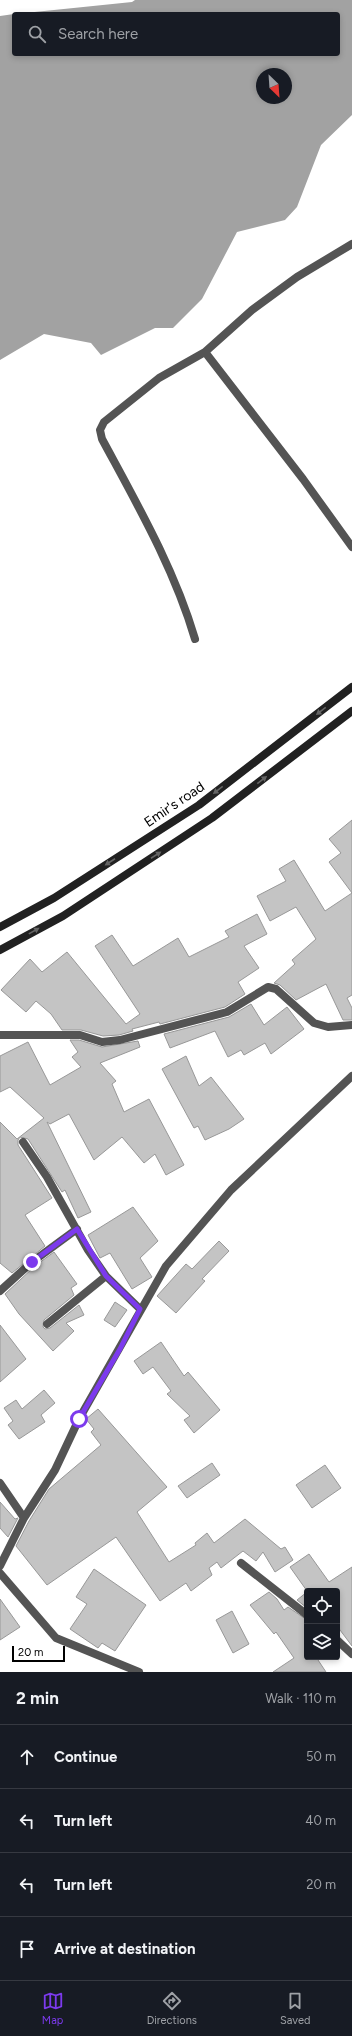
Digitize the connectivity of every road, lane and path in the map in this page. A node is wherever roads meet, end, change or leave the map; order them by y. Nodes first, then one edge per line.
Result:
1 (352, 244) edge
2 (204, 352) junction
3 (352, 547) edge
4 (195, 639) dead end
5 (352, 687) edge
6 (352, 711) edge
7 (0, 927) edge
8 (0, 950) edge
9 (352, 1025) edge
10 (0, 1035) edge
11 (352, 1076) edge
12 (23, 1142) dead end
13 (77, 1229) junction
14 (106, 1276) junction
15 (0, 1291) edge
16 (140, 1309) junction
17 (47, 1324) dead end
18 (0, 1483) edge
19 (24, 1518) junction
20 (240, 1563) dead end
21 (0, 1566) edge
22 (0, 1574) edge
23 (304, 1613) edge
24 (340, 1643) edge
25 (352, 1654) edge
26 (139, 1672) edge

1 - 2 street
2 - 3 street
2 - 4 street
5 -> 7 main road, Emir's road
8 -> 6 main road
9 - 10 street
11 - 16 street
12 - 13 street
13 - 14 street
13 - 15 street
14 - 16 street
14 - 17 street
16 - 19 street
18 - 19 street
19 - 21 street
20 - 23 street
22 - 26 street
24 - 25 street

